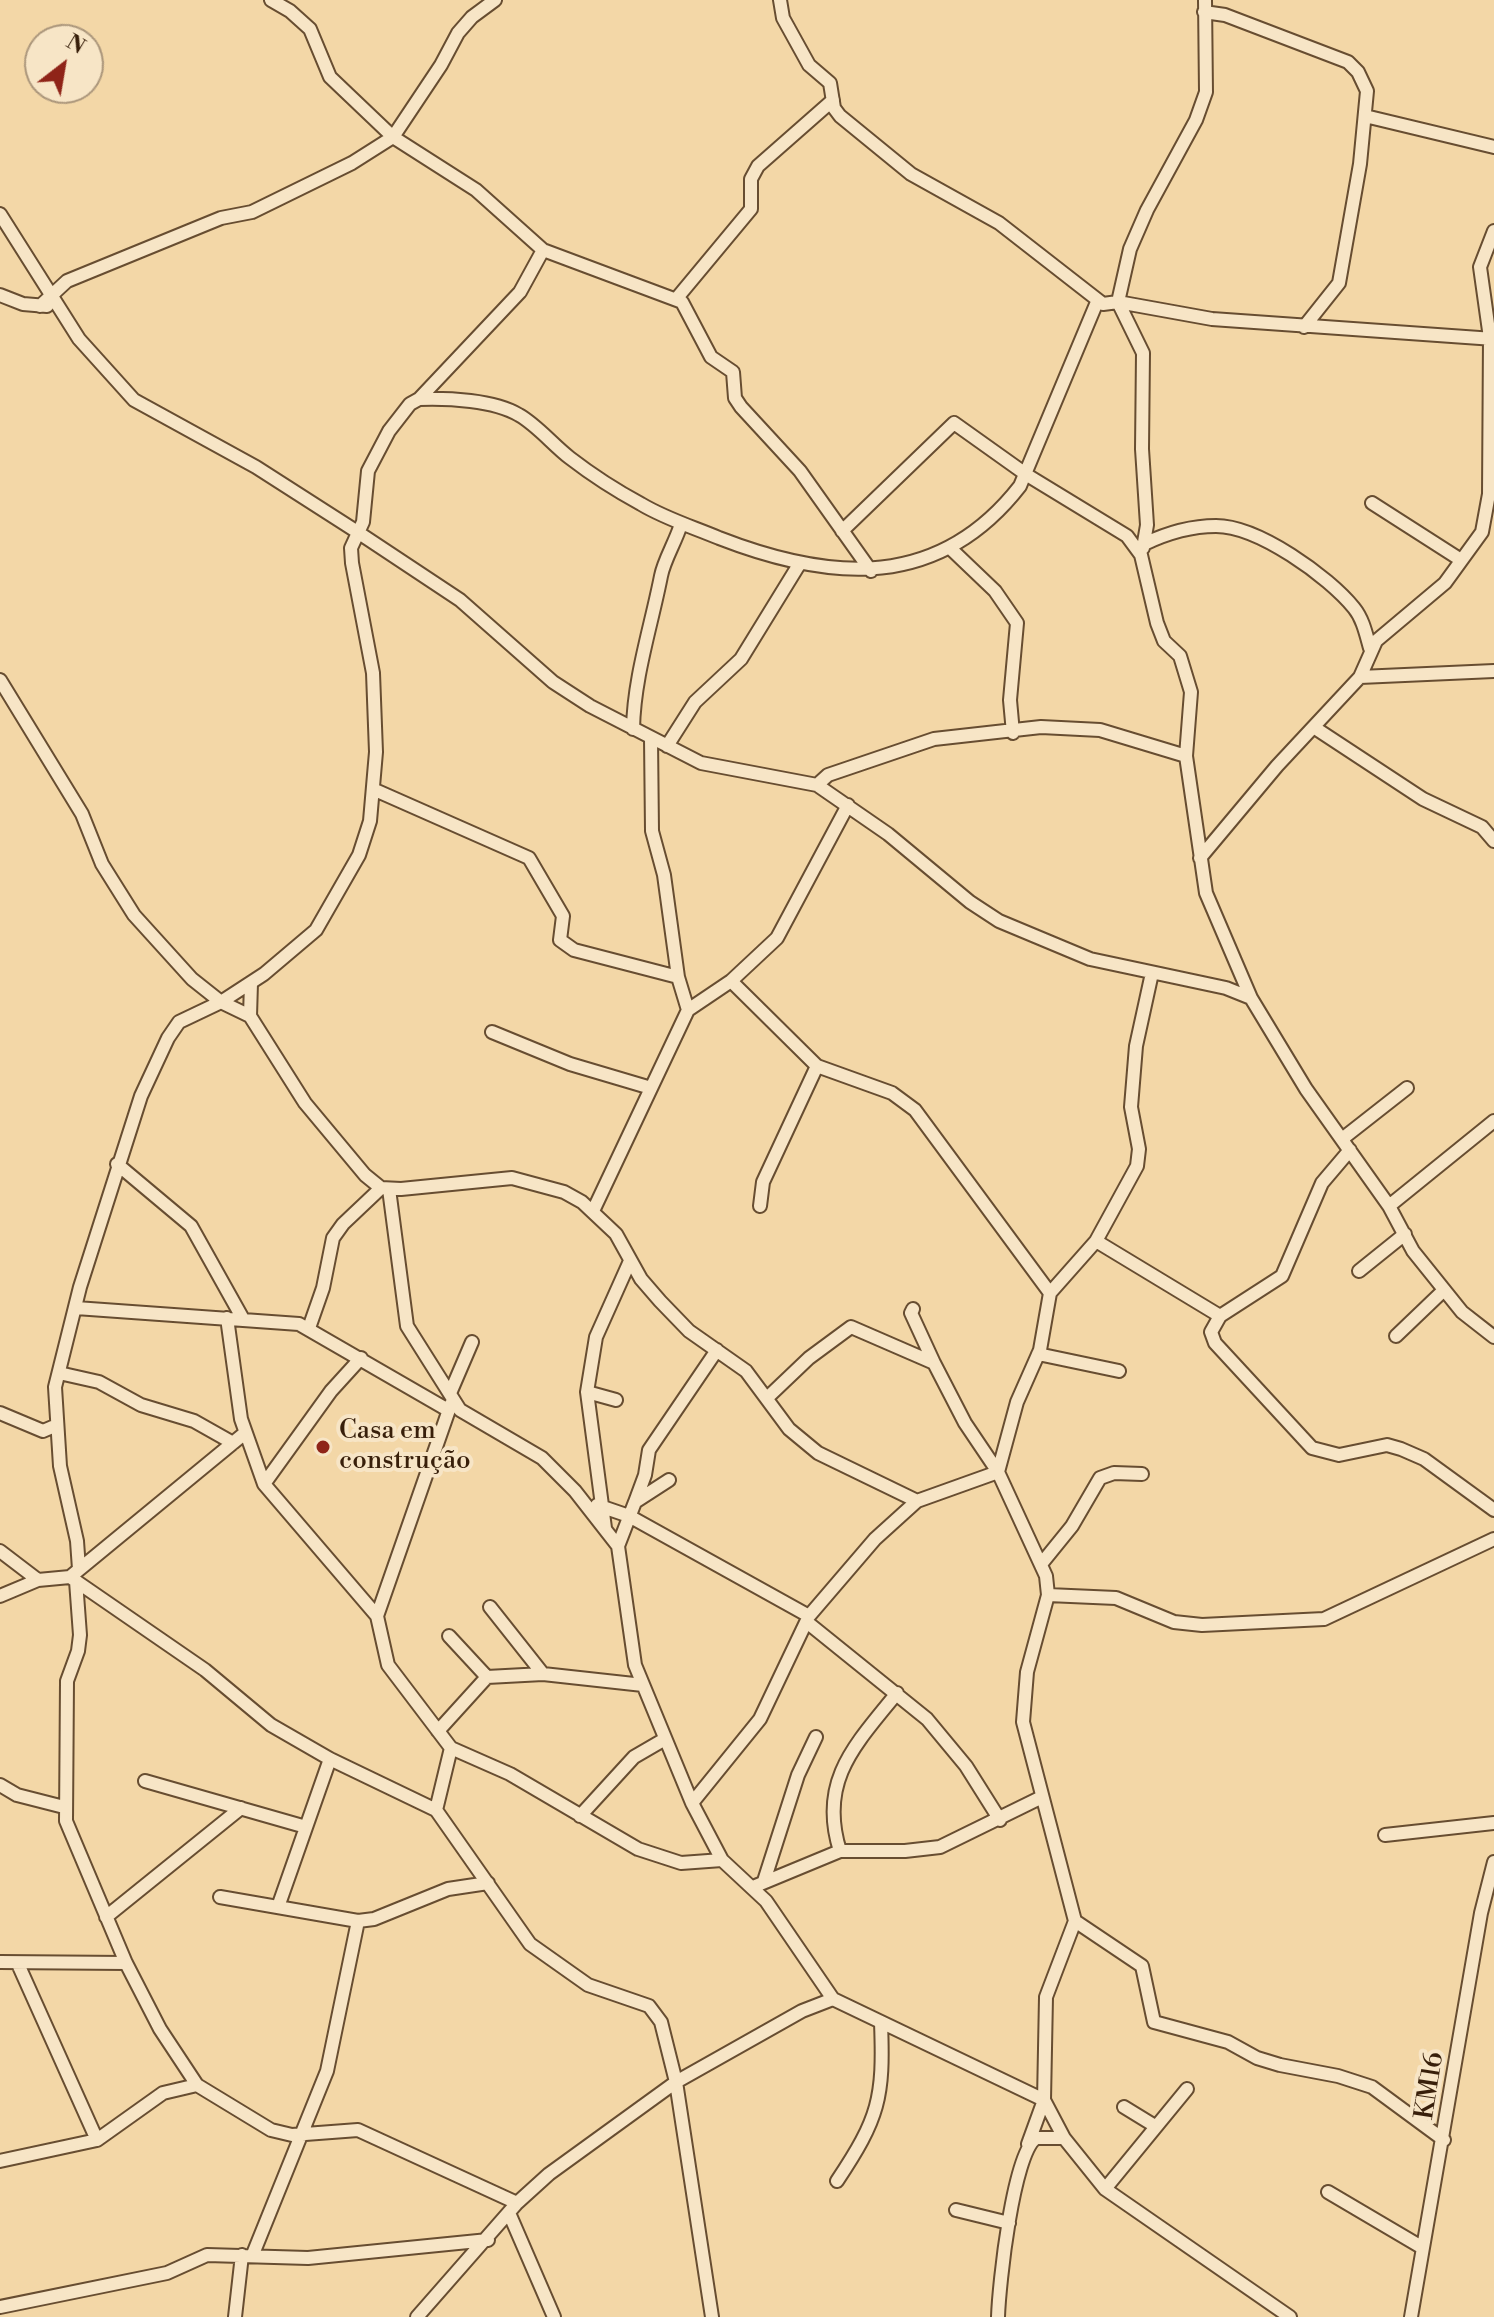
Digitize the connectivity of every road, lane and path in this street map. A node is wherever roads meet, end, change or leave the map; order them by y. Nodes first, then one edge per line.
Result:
1 (271, 0) edge
2 (495, 0) edge
3 (780, 0) edge
4 (1205, 6) edge
5 (833, 100) junction
6 (1365, 116) junction
7 (393, 137) junction
8 (1494, 147) edge
9 (0, 214) edge
10 (1494, 231) edge
11 (543, 250) junction
12 (50, 294) junction
13 (0, 295) edge
14 (677, 298) junction
15 (1097, 302) junction
16 (1118, 302) junction
17 (40, 306) junction
18 (58, 307) junction
19 (1317, 311) junction
20 (1304, 327) junction
21 (1319, 327) junction
22 (1492, 338) edge
23 (419, 399) junction
24 (1027, 475) junction
25 (1372, 503) dead end
26 (681, 524) junction
27 (842, 531) junction
28 (359, 533) junction
29 (950, 548) junction
30 (1142, 550) junction
31 (1461, 560) junction
32 (800, 563) junction
33 (871, 571) junction
34 (1370, 648) junction
35 (1366, 663) junction
36 (1494, 671) edge
37 (1381, 674) junction
38 (1360, 677) junction
39 (0, 680) edge
40 (1315, 728) junction
41 (633, 729) junction
42 (1013, 733) junction
43 (651, 739) junction
44 (667, 746) junction
45 (1186, 756) junction
46 (817, 785) junction
47 (375, 790) junction
48 (848, 805) junction
49 (1494, 841) edge
50 (1200, 858) junction
51 (1152, 973) junction
52 (1243, 973) junction
53 (678, 977) junction
54 (731, 981) junction
55 (251, 983) junction
56 (1226, 988) junction
57 (1251, 998) junction
58 (221, 1002) junction
59 (688, 1010) junction
60 (250, 1016) junction
61 (492, 1032) dead end
62 (817, 1066) junction
63 (651, 1088) junction
64 (1407, 1088) dead end
65 (1494, 1121) edge
66 (1342, 1139) junction
67 (1350, 1150) junction
68 (117, 1164) junction
69 (385, 1188) junction
70 (760, 1206) dead end
71 (1389, 1206) junction
72 (593, 1211) junction
73 (1405, 1234) junction
74 (1096, 1241) junction
75 (630, 1261) junction
76 (1359, 1271) dead end
77 (1443, 1291) junction
78 (1050, 1293) junction
79 (76, 1308) junction
80 (913, 1309) dead end
81 (1220, 1316) junction
82 (227, 1318) junction
83 (243, 1319) junction
84 (309, 1328) junction
85 (1396, 1336) dead end
86 (1494, 1337) edge
87 (472, 1342) dead end
88 (717, 1350) junction
89 (1038, 1354) junction
90 (361, 1358) junction
91 (934, 1363) junction
92 (1119, 1371) dead end
93 (59, 1373) junction
94 (587, 1392) junction
95 (452, 1393) junction
96 (767, 1398) junction
97 (616, 1400) dead end
98 (448, 1410) junction
99 (0, 1413) edge
100 (57, 1425) junction
101 (245, 1433) junction
102 (233, 1443) junction
103 (998, 1472) junction
104 (1142, 1474) dead end
105 (669, 1480) dead end
106 (264, 1484) junction
107 (917, 1501) junction
108 (583, 1502) junction
109 (635, 1502) junction
110 (602, 1506) junction
111 (1494, 1510) edge
112 (629, 1516) junction
113 (605, 1528) junction
114 (1494, 1539) edge
115 (618, 1546) junction
116 (0, 1551) edge
117 (1042, 1563) junction
118 (75, 1576) junction
119 (38, 1580) junction
120 (1048, 1595) junction
121 (0, 1596) edge
122 (490, 1607) dead end
123 (377, 1616) junction
124 (808, 1619) junction
125 (449, 1636) dead end
126 (543, 1674) junction
127 (487, 1677) junction
128 (643, 1685) junction
129 (897, 1693) junction
130 (438, 1731) junction
131 (816, 1737) dead end
132 (665, 1739) junction
133 (451, 1748) junction
134 (330, 1759) junction
135 (145, 1781) dead end
136 (0, 1785) edge
137 (1042, 1797) junction
138 (692, 1803) junction
139 (64, 1807) junction
140 (241, 1808) junction
141 (436, 1810) junction
142 (580, 1816) junction
143 (1000, 1820) junction
144 (1494, 1823) edge
145 (306, 1827) junction
146 (1385, 1835) dead end
147 (840, 1851) junction
148 (722, 1860) junction
149 (1494, 1862) edge
150 (488, 1883) junction
151 (759, 1884) junction
152 (220, 1897) dead end
153 (278, 1907) junction
154 (106, 1917) junction
155 (358, 1921) junction
156 (1075, 1921) junction
157 (0, 1962) edge
158 (126, 1963) junction
159 (18, 1964) junction
160 (833, 1999) junction
161 (881, 2023) junction
162 (676, 2082) junction
163 (197, 2085) junction
164 (1187, 2089) dead end
165 (1044, 2100) junction
166 (1124, 2107) dead end
167 (1155, 2126) junction
168 (302, 2134) junction
169 (1064, 2138) junction
170 (97, 2140) junction
171 (1444, 2140) junction
172 (1028, 2144) junction
173 (0, 2161) edge
174 (837, 2181) dead end
175 (1105, 2189) junction
176 (1328, 2192) dead end
177 (513, 2208) junction
178 (956, 2210) dead end
179 (1009, 2223) junction
180 (488, 2240) junction
181 (1423, 2248) junction
182 (248, 2255) junction
183 (0, 2307) edge
184 (235, 2317) edge
185 (417, 2317) edge
186 (554, 2317) edge
187 (712, 2317) edge
188 (998, 2317) edge
189 (1290, 2317) edge
190 (1411, 2317) edge

1 - 7 street
2 - 7 street
3 - 5 street
4 - 6 street
4 - 16 street
5 - 14 street
5 - 15 street
6 - 8 street
6 - 19 street
7 - 11 street
7 - 12 street
9 - 12 street
10 - 22 street
11 - 14 street
11 - 23 street
12 - 17 street
12 - 18 street
13 - 17 street
14 - 27 street
15 - 16 street
15 - 24 street
16 - 20 street
16 - 30 street
17 - 18 street
18 - 28 street
19 - 20 street
19 - 21 street
20 - 21 street
21 - 22 street
22 - 31 street
23 - 26 street
23 - 28 street
24 - 27 street
24 - 29 street
24 - 30 street
25 - 31 street
26 - 32 street
26 - 41 street
27 - 33 street
28 - 41 street
28 - 47 street
29 - 33 street
29 - 42 street
30 - 34 street
30 - 45 street
31 - 34 street
32 - 33 street
32 - 44 street
34 - 35 street
35 - 37 street
35 - 38 street
36 - 37 street
37 - 38 street
38 - 40 street
39 - 58 street
40 - 49 street
40 - 50 street
41 - 43 street
42 - 45 street
42 - 46 street
43 - 44 street
43 - 53 street
44 - 46 street
45 - 50 street
46 - 48 street
47 - 53 street
47 - 55 street
48 - 51 street
48 - 54 street
50 - 52 street
51 - 56 street
51 - 74 street
52 - 56 street
52 - 57 street
53 - 59 street
54 - 59 street
54 - 62 street
55 - 58 street
55 - 60 street
56 - 57 street
57 - 66 street
58 - 60 street
58 - 68 street
59 - 63 street
60 - 69 street
61 - 63 street
62 - 70 street
62 - 78 street
63 - 72 street
64 - 66 street
65 - 71 street
66 - 67 street
67 - 71 street
67 - 81 street
68 - 79 street
68 - 83 street
69 - 72 street
69 - 84 street
69 - 95 street
71 - 73 street
72 - 75 street
73 - 76 street
73 - 77 street
74 - 78 street
74 - 81 street
75 - 88 street
75 - 94 street
77 - 85 street
77 - 86 street
78 - 89 street
79 - 82 street
79 - 93 street
80 - 91 street
81 - 111 street
82 - 83 street
82 - 101 street
83 - 84 street
84 - 90 street
87 - 95 street
88 - 96 street
88 - 109 street
89 - 92 street
89 - 103 street
90 - 98 street
90 - 106 street
91 - 96 street
91 - 103 street
93 - 100 street
93 - 102 street
94 - 97 street
94 - 110 street
95 - 98 street
95 - 108 street
96 - 107 street
98 - 123 street
99 - 100 street
100 - 118 street
101 - 102 street
101 - 106 street
102 - 118 street
103 - 107 street
103 - 117 street
104 - 117 street
105 - 109 street
106 - 123 street
107 - 124 street
108 - 110 street
108 - 113 street
109 - 112 street
110 - 112 street
110 - 113 street
112 - 115 street
112 - 124 street
113 - 115 street
114 - 120 street
115 - 128 street
116 - 119 street
117 - 120 street
118 - 119 street
118 - 134 street
118 - 139 street
119 - 121 street
120 - 137 street
122 - 126 street
123 - 130 street
124 - 129 street
124 - 138 street
125 - 127 street
126 - 127 street
126 - 128 street
127 - 130 street
128 - 132 street
129 - 143 street
129 - 147 street
130 - 133 street
131 - 151 street
132 - 138 street
132 - 142 street
133 - 141 street
133 - 142 street
134 - 141 street
134 - 145 street
135 - 140 street
136 - 139 street
137 - 143 street
137 - 156 street
138 - 148 street
139 - 154 street
140 - 145 street
140 - 154 street
141 - 150 street
142 - 148 street
143 - 147 street
144 - 146 street
145 - 153 street
147 - 151 street
148 - 151 street
149 - 171 street, KM16
150 - 155 street
150 - 162 street
151 - 160 street
152 - 153 street
153 - 155 street
154 - 158 street
155 - 168 street
156 - 165 street
156 - 171 street
157 - 159 street
158 - 159 street
158 - 163 street
159 - 170 street
160 - 161 street
160 - 162 street
161 - 165 street
161 - 174 street
162 - 177 street
162 - 187 street
163 - 168 street
163 - 170 street
164 - 167 street
165 - 169 street
165 - 172 street
166 - 167 street
167 - 175 street
168 - 177 street
168 - 182 street
169 - 172 street
169 - 175 street
170 - 173 street
171 - 181 street, KM16
172 - 179 street
175 - 189 street
176 - 181 street
177 - 180 street
177 - 186 street
178 - 179 street
179 - 188 street
180 - 182 street
180 - 185 street
181 - 190 street, KM16
182 - 183 street
182 - 184 street

